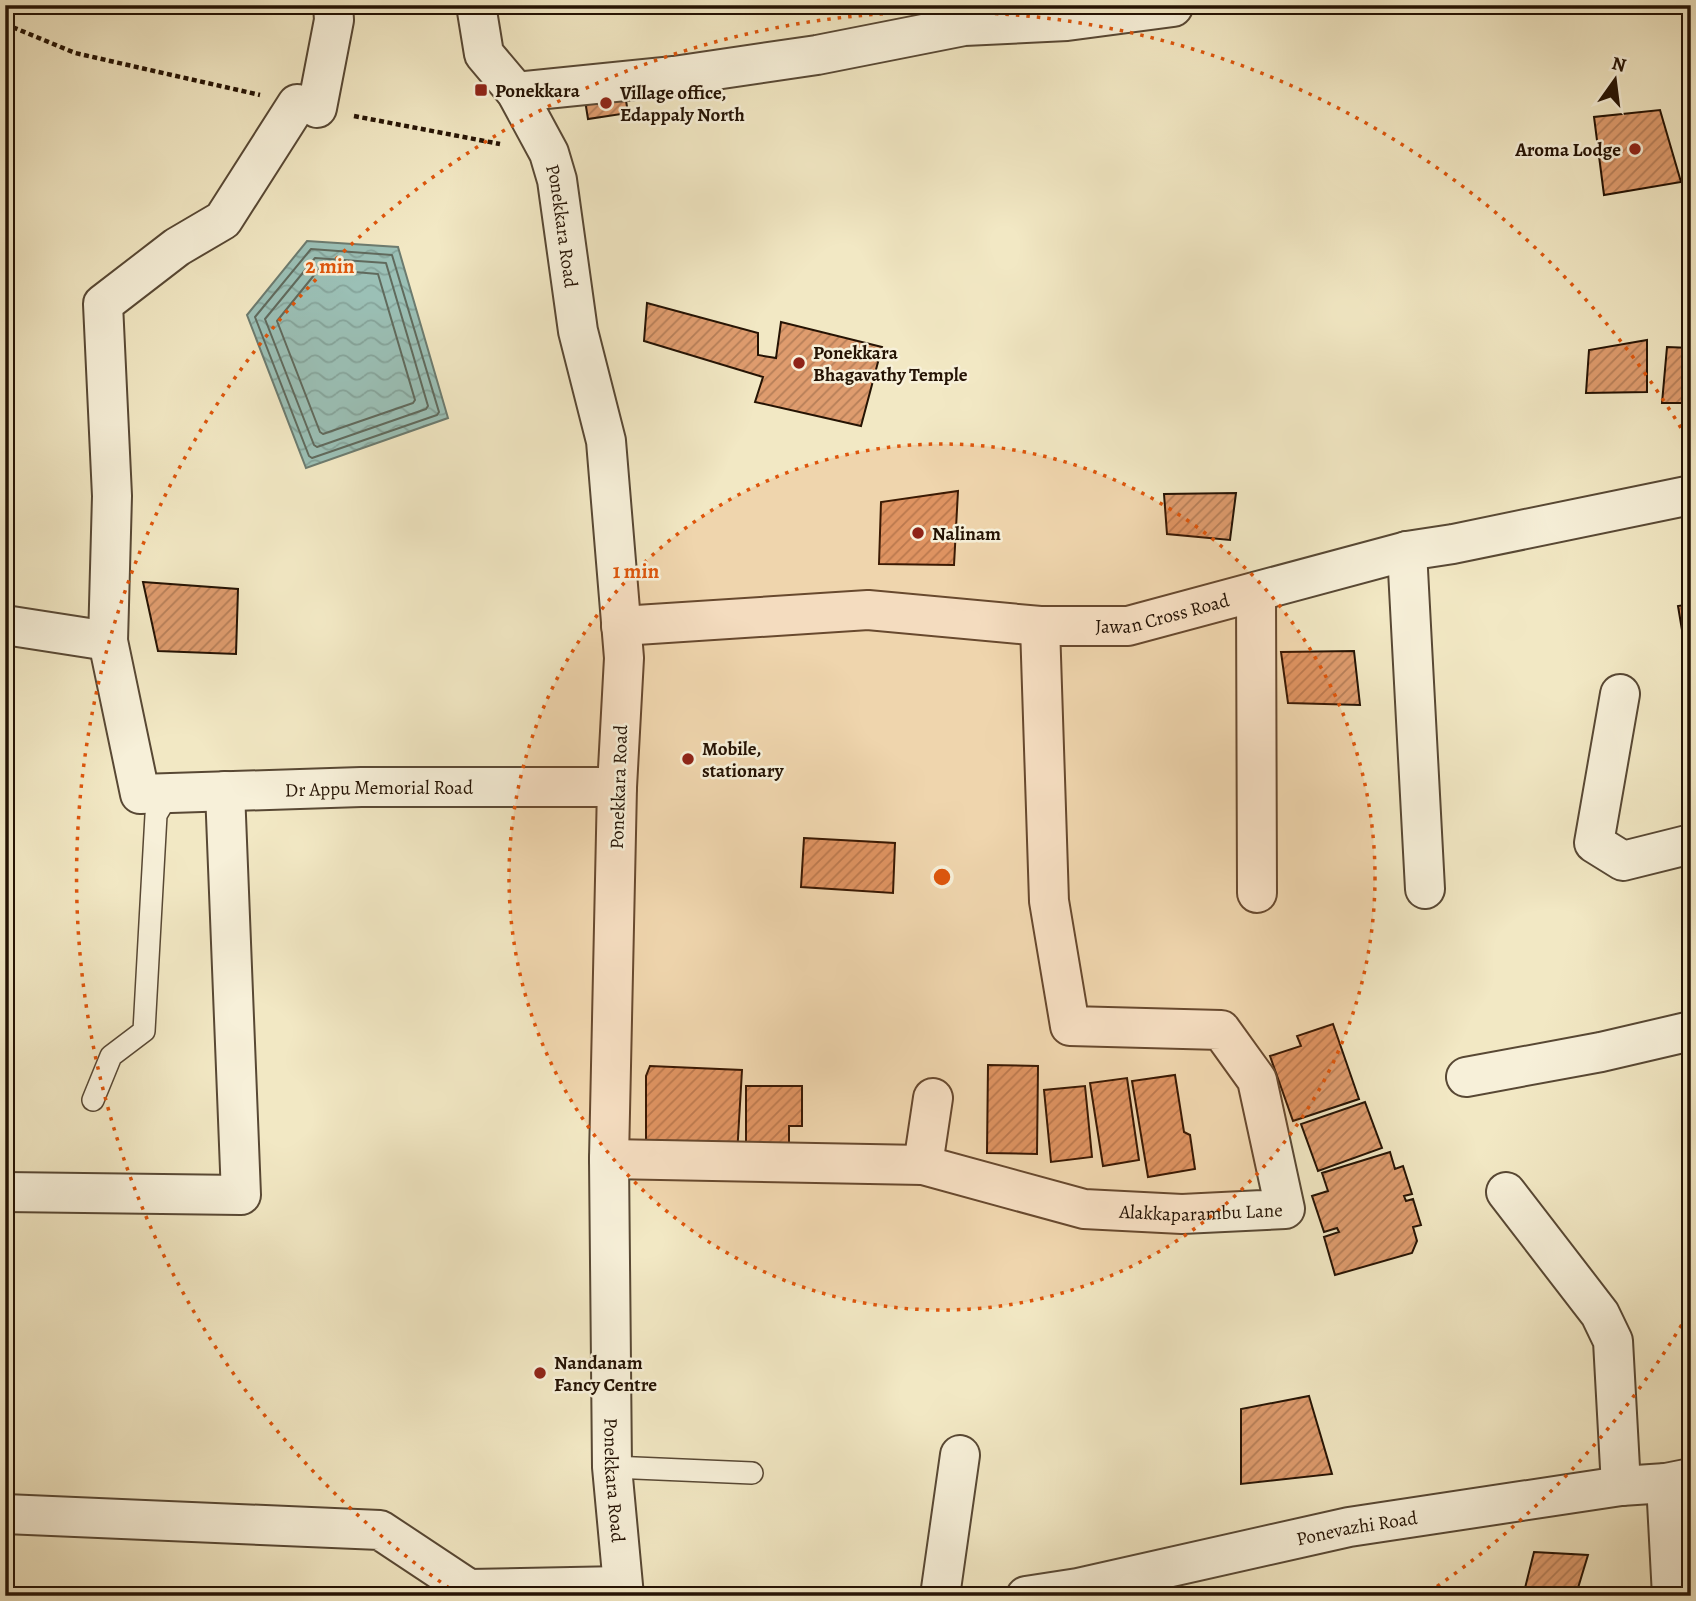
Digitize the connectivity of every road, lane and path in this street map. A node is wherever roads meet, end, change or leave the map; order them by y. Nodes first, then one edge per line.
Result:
1 (333, 5) edge
2 (476, 5) edge
3 (1173, 7) dead end
4 (516, 92) junction
5 (1691, 495) edge
6 (1408, 551) junction
7 (1255, 592) junction
8 (5, 625) edge
9 (621, 626) junction
10 (1040, 626) junction
11 (108, 641) junction
12 (1620, 694) dead end
13 (617, 787) junction
14 (225, 792) junction
15 (155, 794) junction
16 (1691, 844) edge
17 (1424, 889) dead end
18 (1257, 893) dead end
19 (1691, 1031) edge
20 (1466, 1077) dead end
21 (933, 1098) dead end
22 (93, 1100) dead end
23 (609, 1159) junction
24 (923, 1165) junction
25 (5, 1192) edge
26 (1506, 1192) dead end
27 (960, 1455) dead end
28 (612, 1466) junction
29 (752, 1472) dead end
30 (1678, 1481) edge
31 (1621, 1486) junction
32 (5, 1514) edge
33 (1160, 1583) edge
34 (623, 1591) edge
35 (940, 1596) edge
36 (1026, 1596) edge
37 (1672, 1596) edge

1 - 11 street
2 - 4 street, Ponekkara Road
3 - 4 street
4 - 9 street, Ponekkara Road
5 - 6 street, Jawan Cross Road
6 - 7 street, Jawan Cross Road
6 - 17 street
7 - 10 street, Jawan Cross Road
7 - 18 street
8 - 11 street
9 - 10 street, Jawan Cross Road
9 - 13 street, Ponekkara Road
10 - 24 street, Alakkaparambu Lane
11 - 15 street
12 - 16 street
13 - 14 street, Dr Appu Memorial Road
13 - 23 street, Ponekkara Road
14 - 15 street, Dr Appu Memorial Road
14 - 25 street
15 - 22 lane
19 - 20 street
21 - 24 street
23 - 24 street
23 - 28 street, Ponekkara Road
26 - 31 street
27 - 35 street
28 - 29 lane
28 - 34 street, Ponekkara Road
30 - 31 street, Ponevazhi Road
30 - 37 street
31 - 33 street, Ponevazhi Road
32 - 34 street
33 - 36 street, Ponevazhi Road

